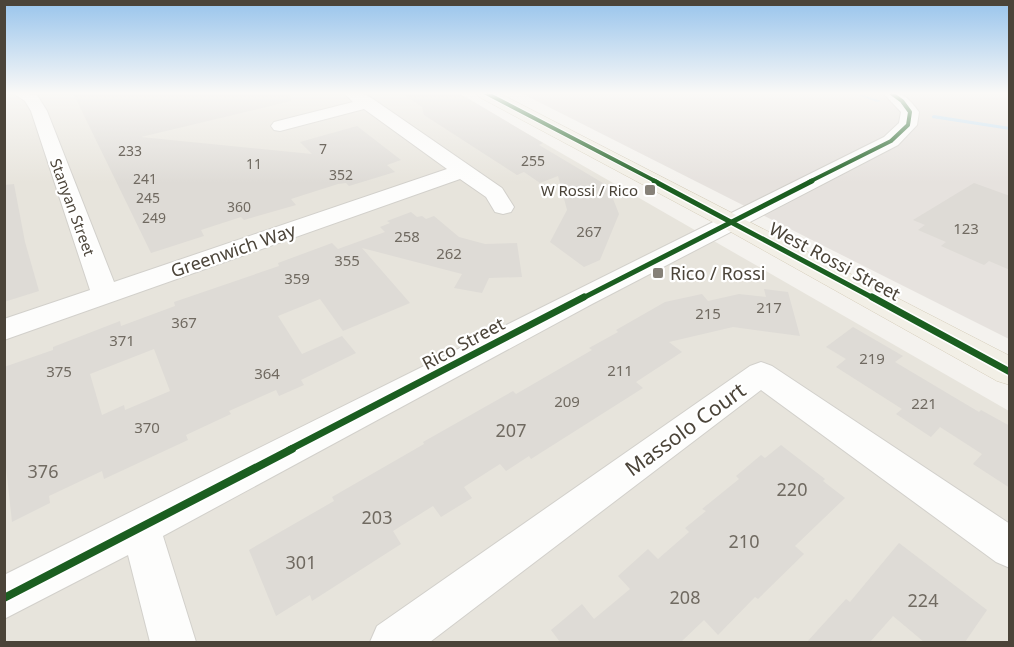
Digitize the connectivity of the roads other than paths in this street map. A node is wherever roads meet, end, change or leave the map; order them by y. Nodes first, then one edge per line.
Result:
1 (43, 123) edge
2 (288, 123) edge
3 (395, 123) edge
4 (544, 123) edge
5 (908, 123) edge
6 (280, 126) dead end
7 (462, 171) junction
8 (503, 207) dead end
9 (731, 221) junction
10 (105, 295) junction
11 (4, 330) edge
12 (1010, 372) edge
13 (141, 528) junction
14 (1010, 548) edge
15 (4, 598) edge
16 (173, 642) edge
17 (393, 642) edge

1 - 10 street, Stanyan Street
2 - 6 street
3 - 7 street
4 - 9 main road, West Rossi Street
5 - 9 street, Rico Street
7 - 8 street
7 - 10 street, Greenwich Way
9 - 12 main road, West Rossi Street
9 - 13 street, Rico Street
10 - 11 street, Greenwich Way
13 - 15 street, Rico Street
13 - 16 street
14 - 17 street, Massolo Court

